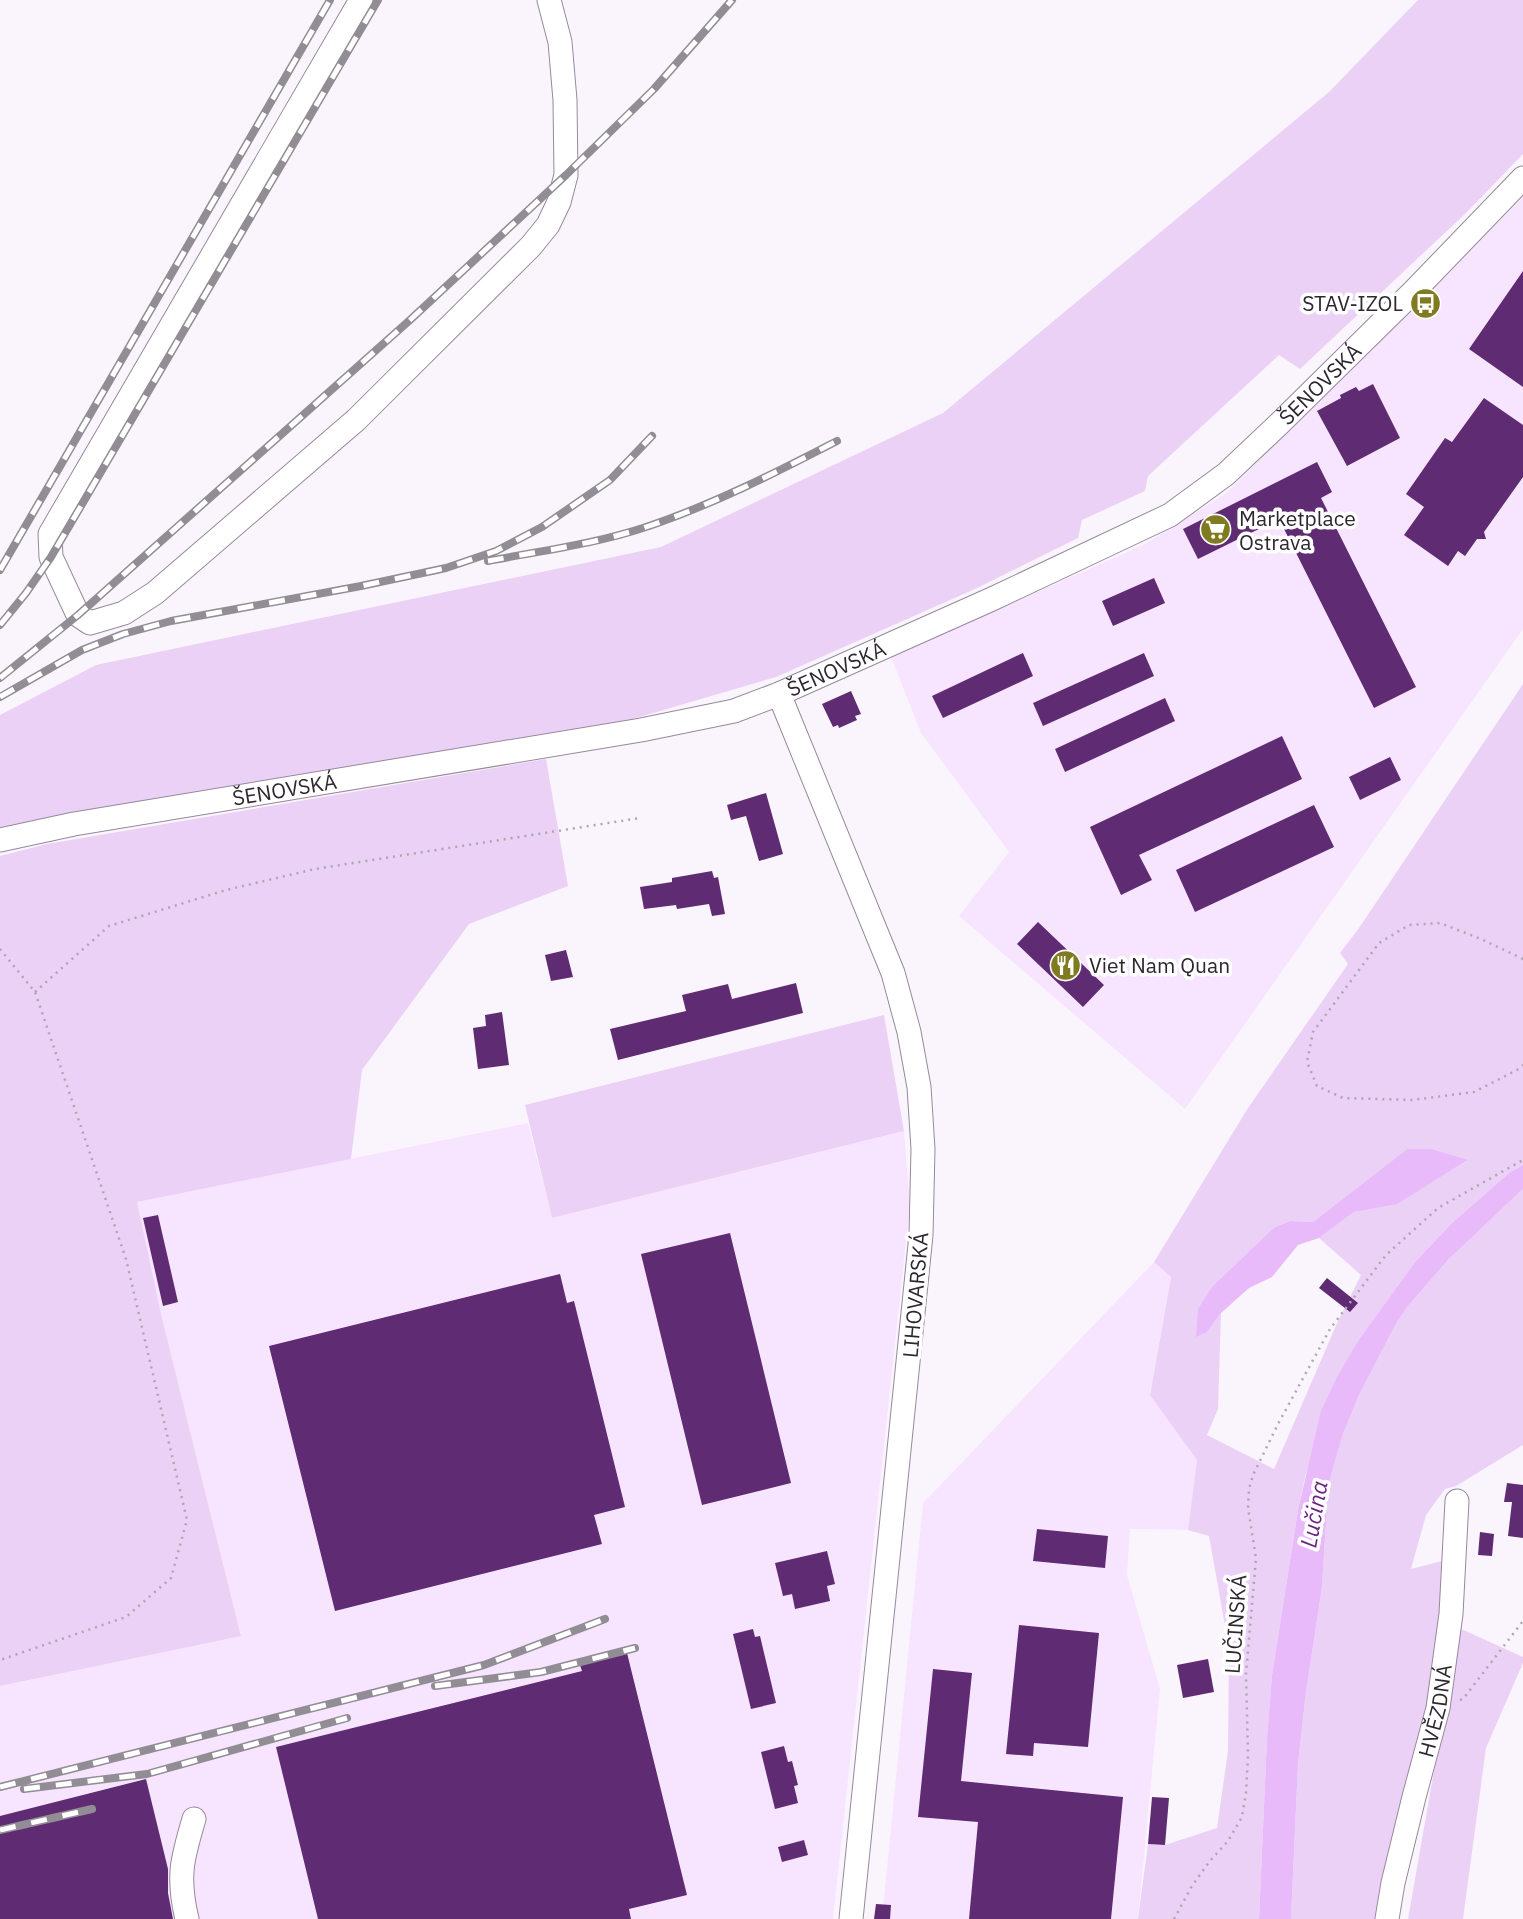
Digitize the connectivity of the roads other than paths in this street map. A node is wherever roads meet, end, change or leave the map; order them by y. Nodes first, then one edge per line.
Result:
1 (362, 0) edge
2 (549, 0) edge
3 (1523, 178) edge
4 (779, 694) junction
5 (0, 840) edge
6 (1457, 1501) dead end
7 (194, 1819) dead end
8 (187, 1919) edge
9 (851, 1919) edge
10 (1387, 1919) edge

1 - 2 street
3 - 4 street, ŠENOVSKÁ
4 - 5 street, ŠENOVSKÁ
4 - 9 street, LIHOVARSKÁ
6 - 10 street, HVĚZDNÁ
7 - 8 street

